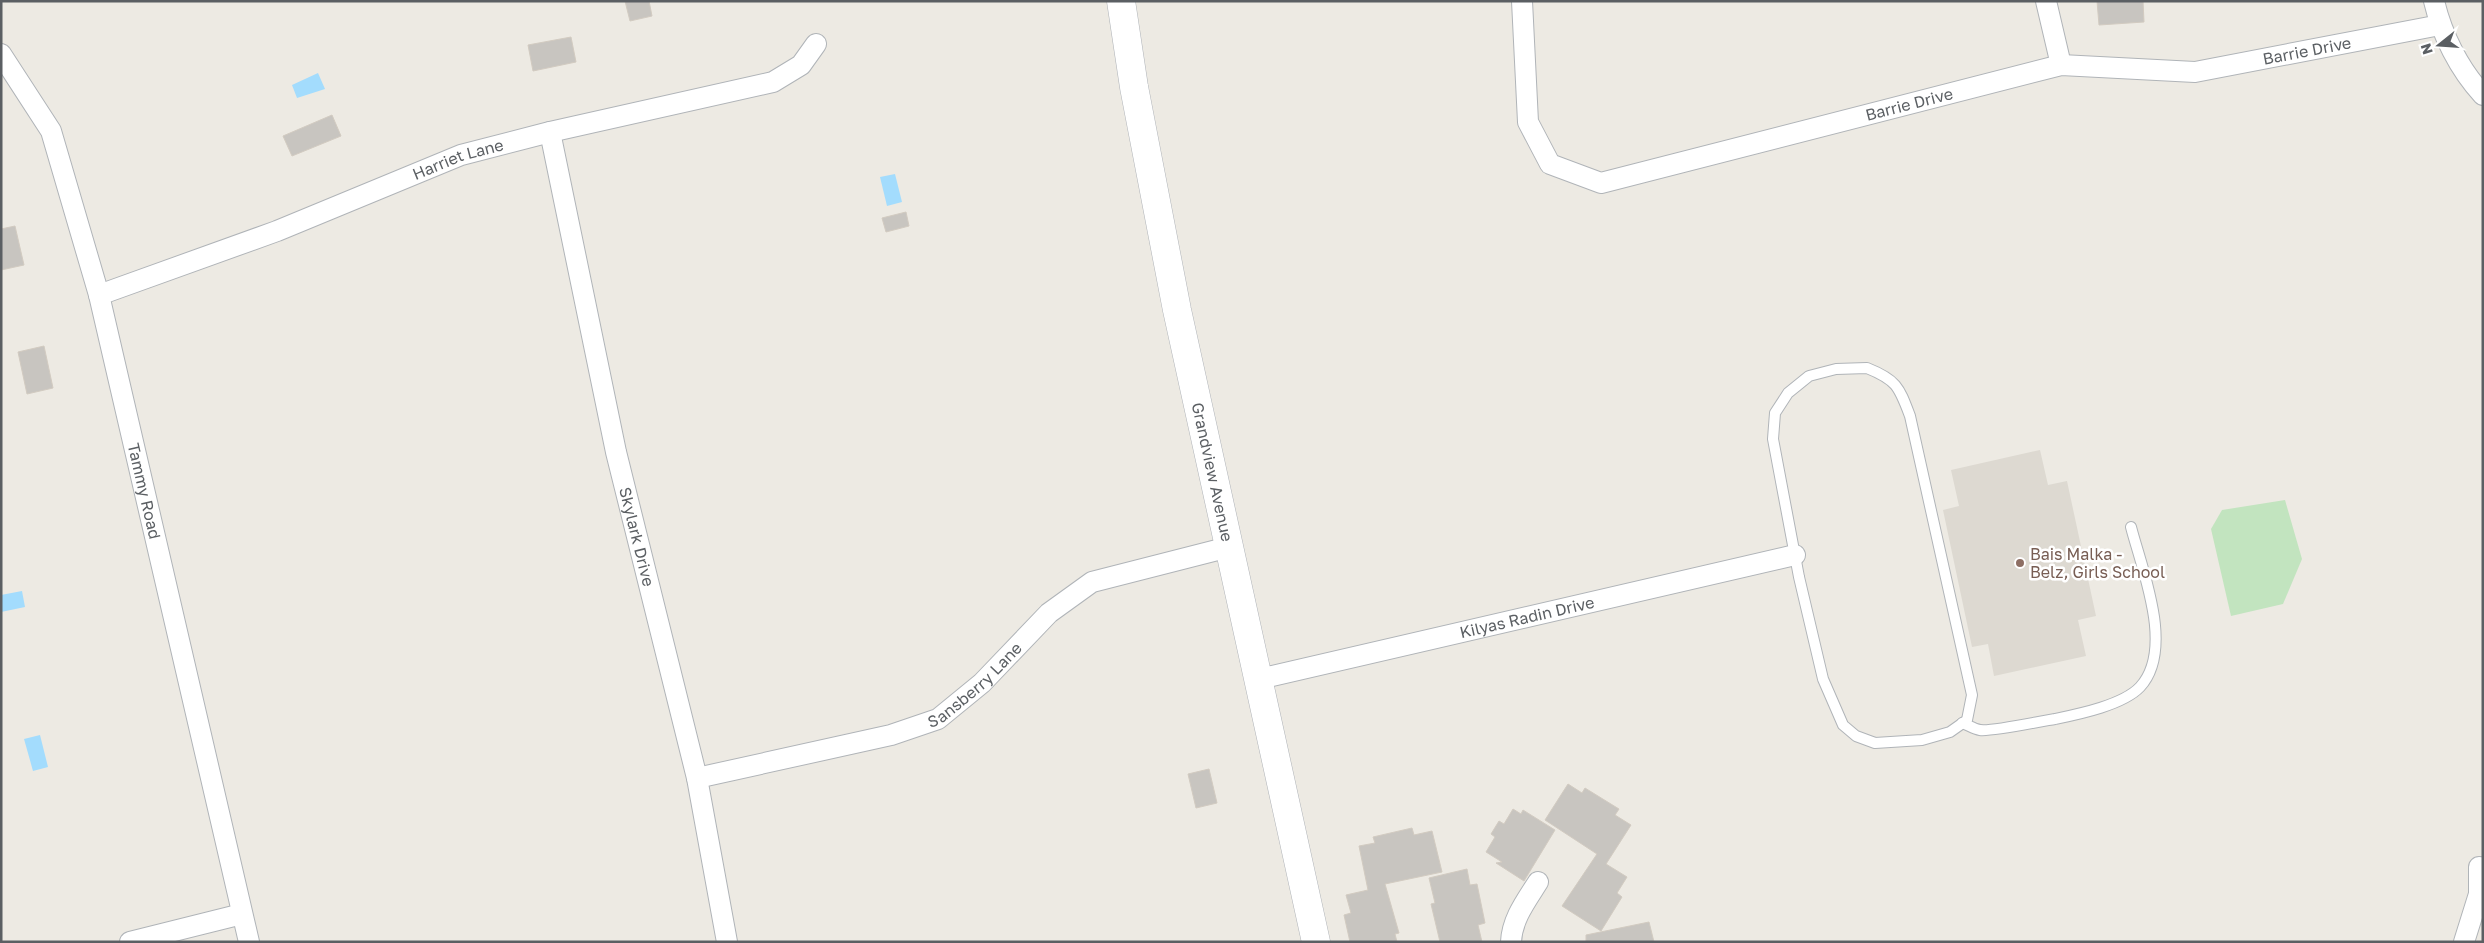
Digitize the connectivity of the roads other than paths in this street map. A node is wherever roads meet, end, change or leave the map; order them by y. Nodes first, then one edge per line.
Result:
1 (1121, 1) edge
2 (1522, 1) edge
3 (2046, 1) edge
4 (2434, 1) edge
5 (2440, 25) junction
6 (816, 44) dead end
7 (1, 54) edge
8 (2061, 65) junction
9 (2483, 95) edge
10 (550, 132) junction
11 (99, 295) junction
12 (2131, 527) dead end
13 (1229, 547) junction
14 (1795, 555) junction
15 (1259, 679) junction
16 (1962, 723) junction
17 (697, 778) junction
18 (2479, 867) dead end
19 (1538, 882) dead end
20 (242, 914) junction
21 (130, 942) edge
22 (249, 942) edge
23 (727, 942) edge
24 (1316, 942) edge
25 (1511, 942) edge
26 (2464, 942) edge

1 - 13 street, Grandview Avenue
2 - 8 street, Barrie Drive
3 - 8 street
4 - 5 street
5 - 8 street, Barrie Drive
5 - 9 street
6 - 10 street, Harriet Lane
7 - 11 street, Tammy Road
10 - 11 street, Harriet Lane
10 - 17 street, Skylark Drive
11 - 20 street, Tammy Road
12 - 16 lane
13 - 15 street, Grandview Avenue
13 - 17 street, Sansberry Lane
14 - 15 street, Kilyas Radin Drive
14 - 16 lane
14 - 16 lane
15 - 24 street, Grandview Avenue
17 - 23 street, Skylark Drive
18 - 26 street
19 - 25 street
20 - 21 street
20 - 22 street, Tammy Road

